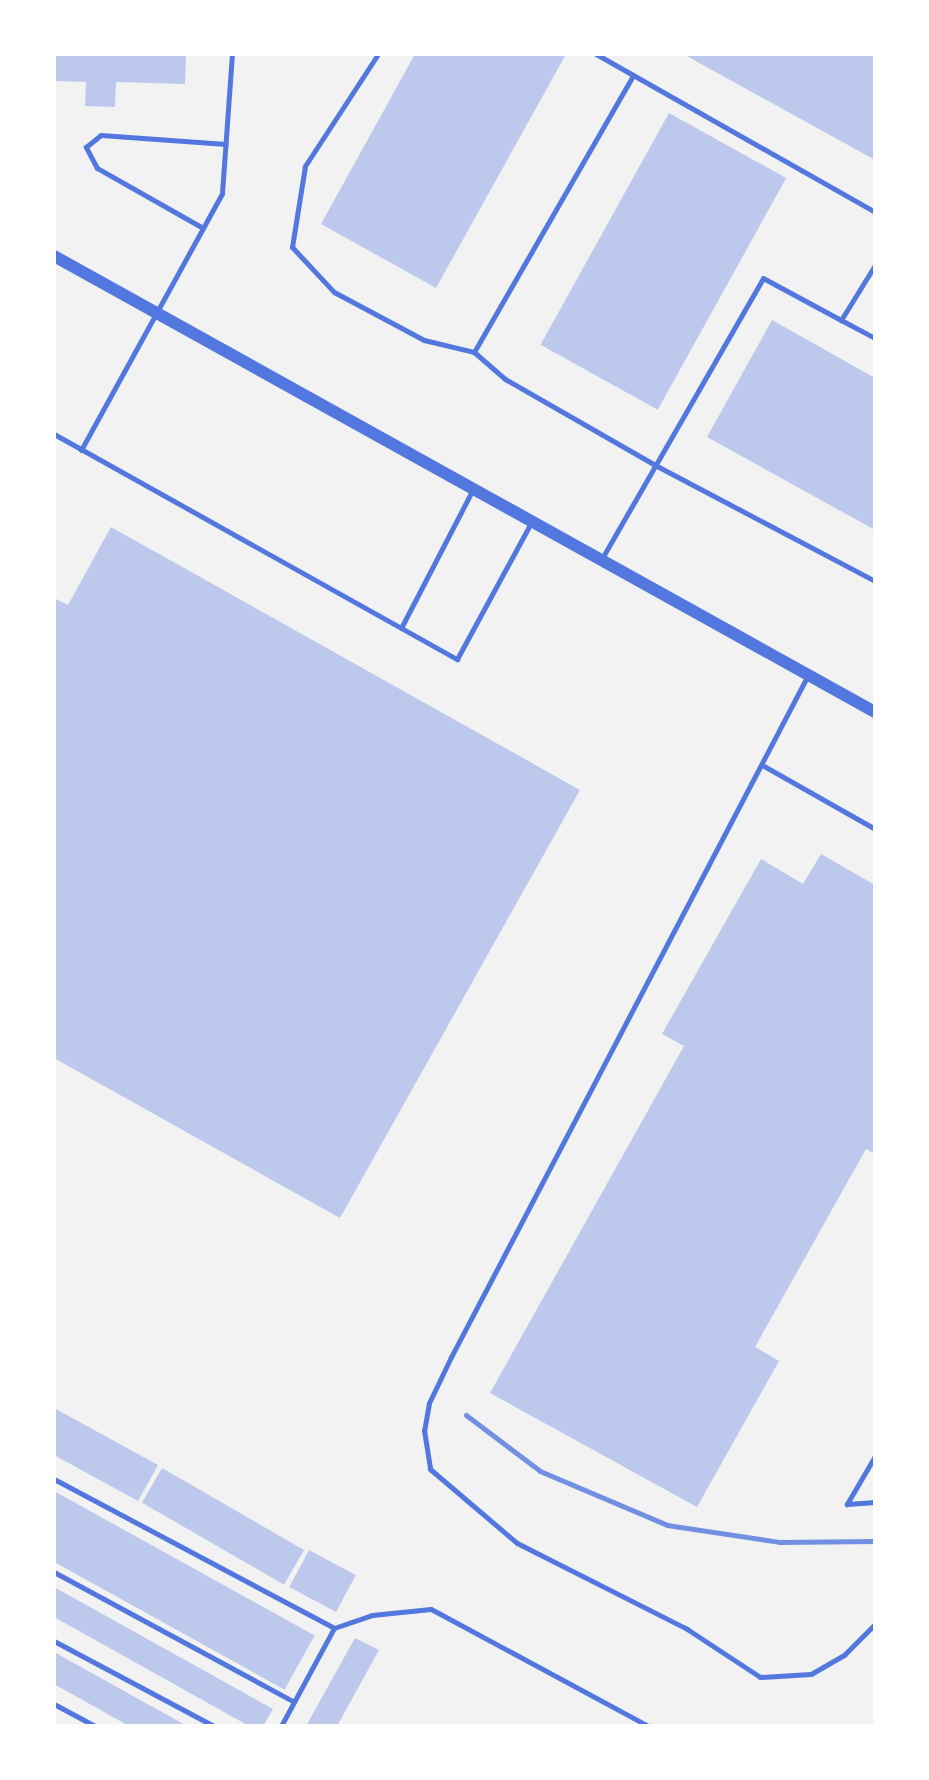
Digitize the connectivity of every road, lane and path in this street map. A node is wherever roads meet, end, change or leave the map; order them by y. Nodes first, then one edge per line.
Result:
1 (232, 54) edge
2 (378, 54) edge
3 (596, 54) edge
4 (633, 76) junction
5 (226, 144) junction
6 (875, 212) edge
7 (203, 228) junction
8 (54, 256) edge
9 (875, 265) edge
10 (155, 312) junction
11 (841, 320) junction
12 (875, 338) edge
13 (474, 352) junction
14 (54, 435) edge
15 (81, 450) junction
16 (655, 465) junction
17 (473, 489) junction
18 (532, 521) junction
19 (601, 560) junction
20 (875, 581) edge
21 (401, 628) junction
22 (808, 675) junction
23 (875, 712) edge
24 (762, 765) junction
25 (875, 829) edge
26 (875, 1456) edge
27 (54, 1479) edge
28 (875, 1502) edge
29 (54, 1572) edge
30 (875, 1624) edge
31 (334, 1628) junction
32 (54, 1641) edge
33 (294, 1702) junction
34 (54, 1704) edge
35 (95, 1726) edge
36 (214, 1726) edge
37 (281, 1726) edge
38 (648, 1726) edge

1 - 5 lane
2 - 13 lane
3 - 4 lane
4 - 6 lane
4 - 13 lane
5 - 7 lane
5 - 7 lane
7 - 10 lane
8 - 10 street
9 - 11 lane
10 - 15 lane
10 - 17 street
11 - 12 lane
11 - 16 lane
13 - 16 lane
14 - 15 lane
15 - 21 lane
16 - 19 lane
16 - 20 lane
17 - 18 street
17 - 21 lane
18 - 19 street
18 - 21 lane
19 - 22 street
22 - 23 street
22 - 24 lane
24 - 25 lane
24 - 30 lane
26 - 28 lane
27 - 31 lane
29 - 33 lane
31 - 33 lane
31 - 38 lane
32 - 36 lane
33 - 37 lane
34 - 35 lane

